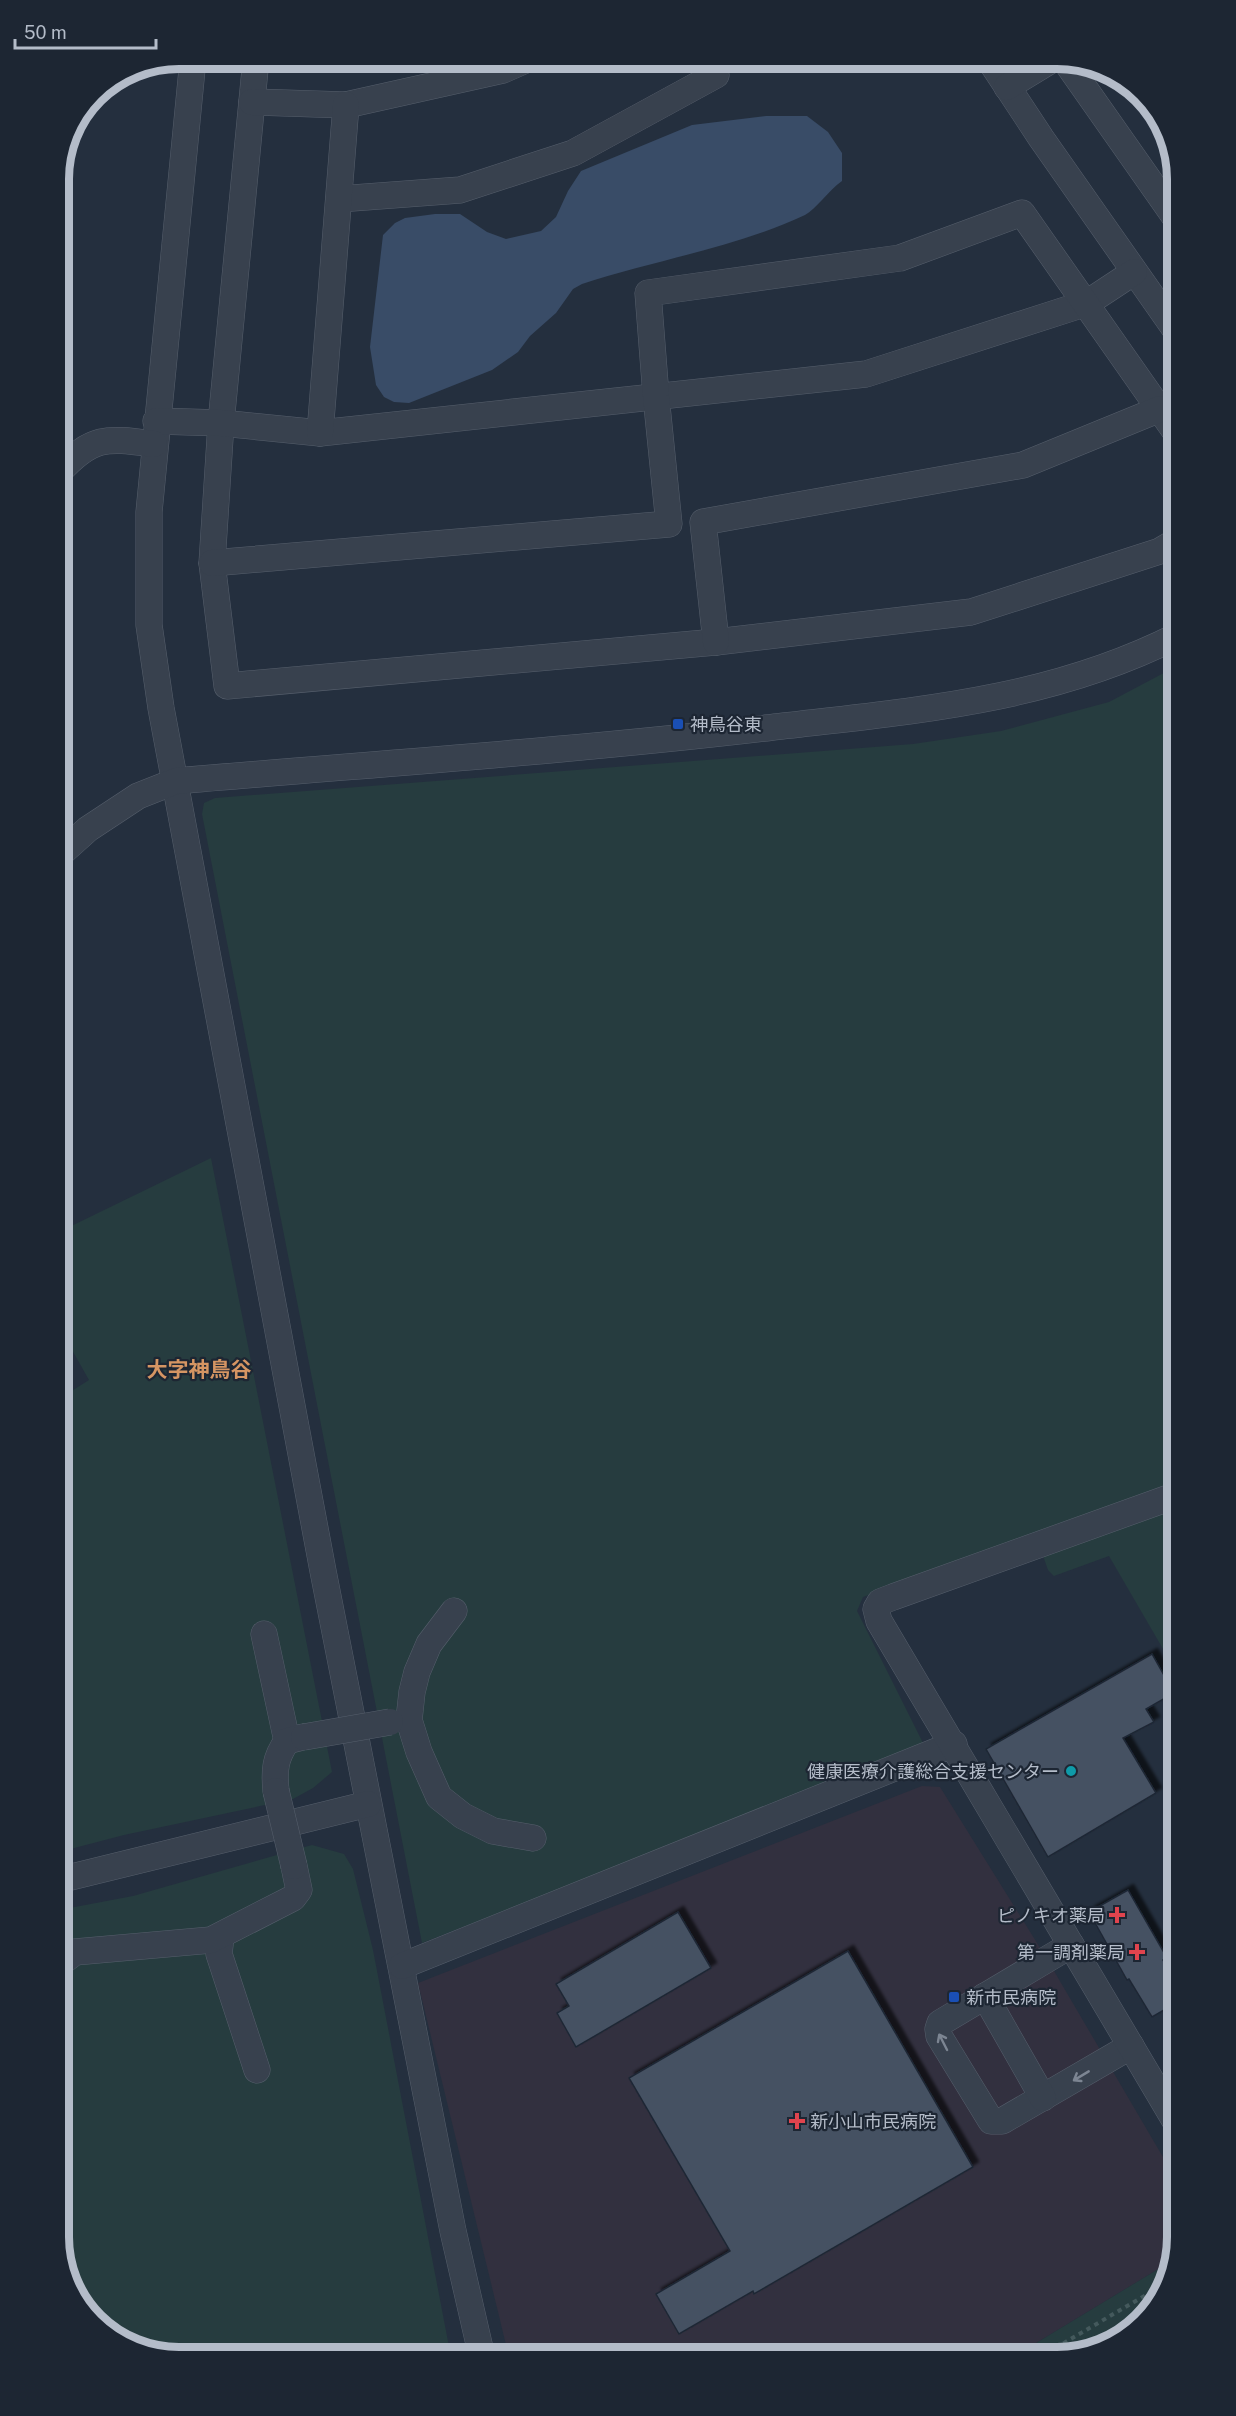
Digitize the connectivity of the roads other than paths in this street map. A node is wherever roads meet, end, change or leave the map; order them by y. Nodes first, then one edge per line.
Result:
1 (192, 69) edge
2 (255, 69) edge
3 (505, 69) edge
4 (713, 69) edge
5 (995, 69) edge
6 (1037, 69) edge
7 (1072, 70) edge
8 (1007, 87) junction
9 (252, 102) junction
10 (346, 105) junction
11 (339, 199) junction
12 (1167, 204) edge
13 (1134, 272) junction
14 (1086, 303) junction
15 (1167, 317) edge
16 (656, 396) junction
17 (1160, 409) junction
18 (1167, 419) edge
19 (221, 423) junction
20 (321, 432) junction
21 (155, 433) junction
22 (69, 461) edge
23 (1167, 547) edge
24 (212, 563) junction
25 (1167, 641) edge
26 (716, 642) junction
27 (176, 781) junction
28 (69, 846) edge
29 (1167, 1499) edge
30 (454, 1611) dead end
31 (264, 1634) dead end
32 (400, 1721) junction
33 (295, 1739) junction
34 (954, 1744) junction
35 (368, 1804) junction
36 (533, 1838) dead end
37 (69, 1877) edge
38 (221, 1936) junction
39 (1071, 1945) junction
40 (69, 1956) edge
41 (402, 1966) junction
42 (985, 1996) junction
43 (1131, 2046) junction
44 (257, 2070) dead end
45 (1044, 2098) junction
46 (1167, 2106) edge
47 (480, 2347) edge

1 - 21 street
2 - 9 street
3 - 10 street
4 - 11 street
5 - 8 street
6 - 8 street
7 - 12 street
8 - 13 street
9 - 10 street
9 - 19 street
10 - 11 street
11 - 20 street
13 - 14 street
13 - 15 street
14 - 16 street
14 - 16 street
14 - 17 street
16 - 20 street
16 - 24 street
17 - 18 street
17 - 26 street
19 - 20 street
19 - 21 street
19 - 24 street
21 - 22 street
21 - 27 street
23 - 26 street
24 - 26 street
25 - 27 street
27 - 28 street
27 - 35 street
29 - 34 street
30 - 32 street
31 - 33 street
32 - 33 street, bridge
32 - 36 street
33 - 38 street, bridge
34 - 39 street
34 - 41 street
35 - 37 street
35 - 41 street
38 - 40 street
38 - 44 street
39 - 42 street
39 - 43 street
41 - 47 street
42 - 45 street
45 -> 42 street
43 -> 45 street
43 - 46 street

